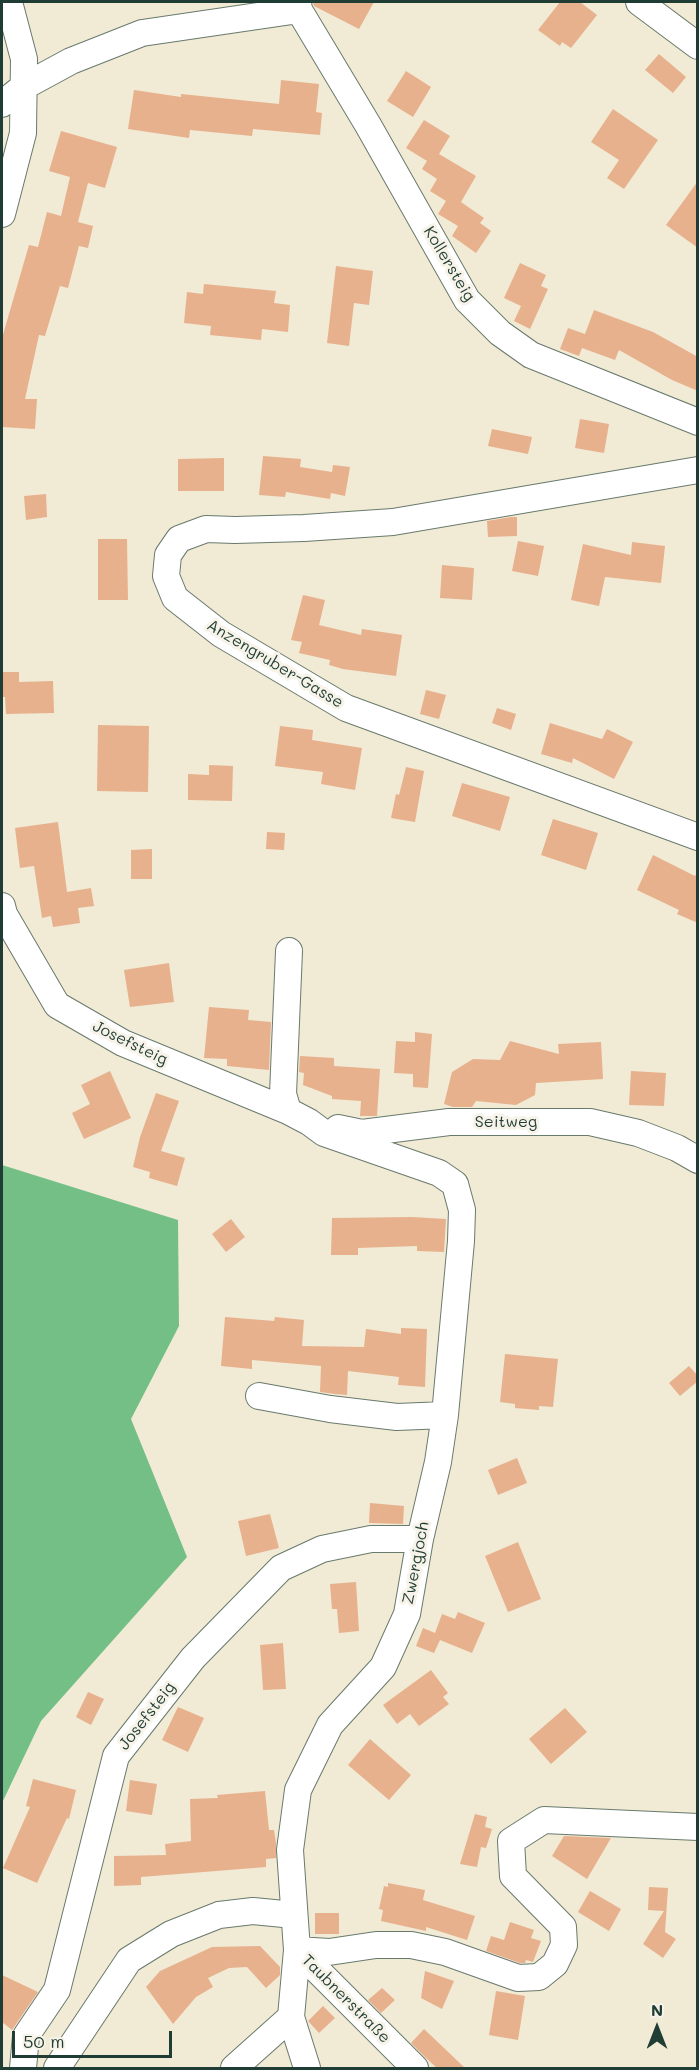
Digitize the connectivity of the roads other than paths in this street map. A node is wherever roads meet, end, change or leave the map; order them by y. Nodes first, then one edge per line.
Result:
1 (9, 2) edge
2 (639, 2) edge
3 (299, 6) edge
4 (698, 46) edge
5 (23, 87) junction
6 (2, 104) edge
7 (2, 214) edge
8 (698, 422) edge
9 (698, 470) edge
10 (698, 837) edge
11 (2, 906) edge
12 (289, 951) dead end
13 (298, 1117) junction
14 (698, 1160) edge
15 (259, 1396) dead end
16 (445, 1415) junction
17 (420, 1539) junction
18 (698, 1827) edge
19 (294, 1915) junction
20 (297, 1950) junction
21 (291, 2017) junction
22 (23, 2068) edge
23 (57, 2068) edge
24 (234, 2068) edge
25 (307, 2068) edge
26 (416, 2068) edge

1 - 5 street
2 - 4 street
3 - 5 street
3 - 8 street, Kollersteig
5 - 6 street
5 - 7 street
9 - 10 street, Anzengruber-Gasse
11 - 13 street, Josefsteig
12 - 13 street
13 - 14 street, Seitweg
13 - 16 street, Zwergjoch
15 - 16 street
16 - 17 street, Zwergjoch
17 - 19 street, Zwergjoch
17 - 22 street, Josefsteig
18 - 20 street, Taubnerstraße
19 - 20 street, Zwergjoch
19 - 23 street
20 - 21 street, Zwergjoch
20 - 26 street, Taubnerstraße
21 - 24 street
21 - 25 street, Zwergjoch

